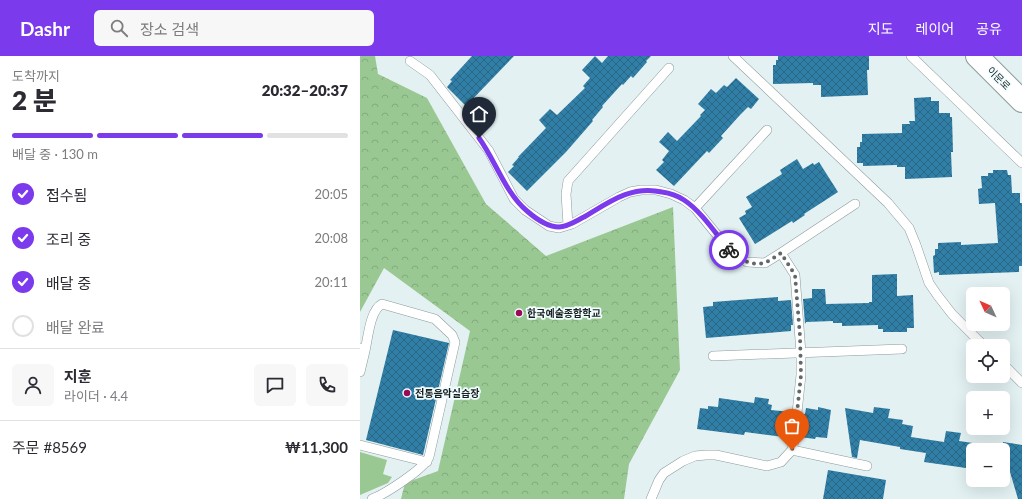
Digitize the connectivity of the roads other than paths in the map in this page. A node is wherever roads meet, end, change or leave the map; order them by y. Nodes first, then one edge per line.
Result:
1 (733, 56) edge
2 (911, 56) edge
3 (977, 56) edge
4 (410, 61) dead end
5 (669, 68) dead end
6 (1022, 101) edge
7 (766, 130) dead end
8 (1022, 163) edge
9 (855, 204) dead end
10 (695, 208) junction
11 (568, 225) junction
12 (781, 253) junction
13 (977, 339) edge
14 (363, 349) edge
15 (902, 349) dead end
16 (801, 353) junction
17 (713, 356) dead end
18 (1010, 371) edge
19 (360, 372) edge
20 (1022, 383) edge
21 (360, 445) edge
22 (792, 450) junction
23 (427, 462) junction
24 (867, 466) dead end
25 (372, 499) edge
26 (651, 499) edge

1 - 13 lane
2 - 8 lane
3 - 6 main road, 이문로
4 - 11 lane
5 - 11 lane
7 - 10 lane
9 - 12 lane
10 - 11 lane
10 - 12 lane
12 - 16 lane
14 - 19 lane
14 - 23 lane
15 - 16 lane
16 - 17 lane
16 - 22 lane
18 - 20 lane
21 - 23 lane
22 - 24 lane
22 - 26 lane
23 - 25 lane

